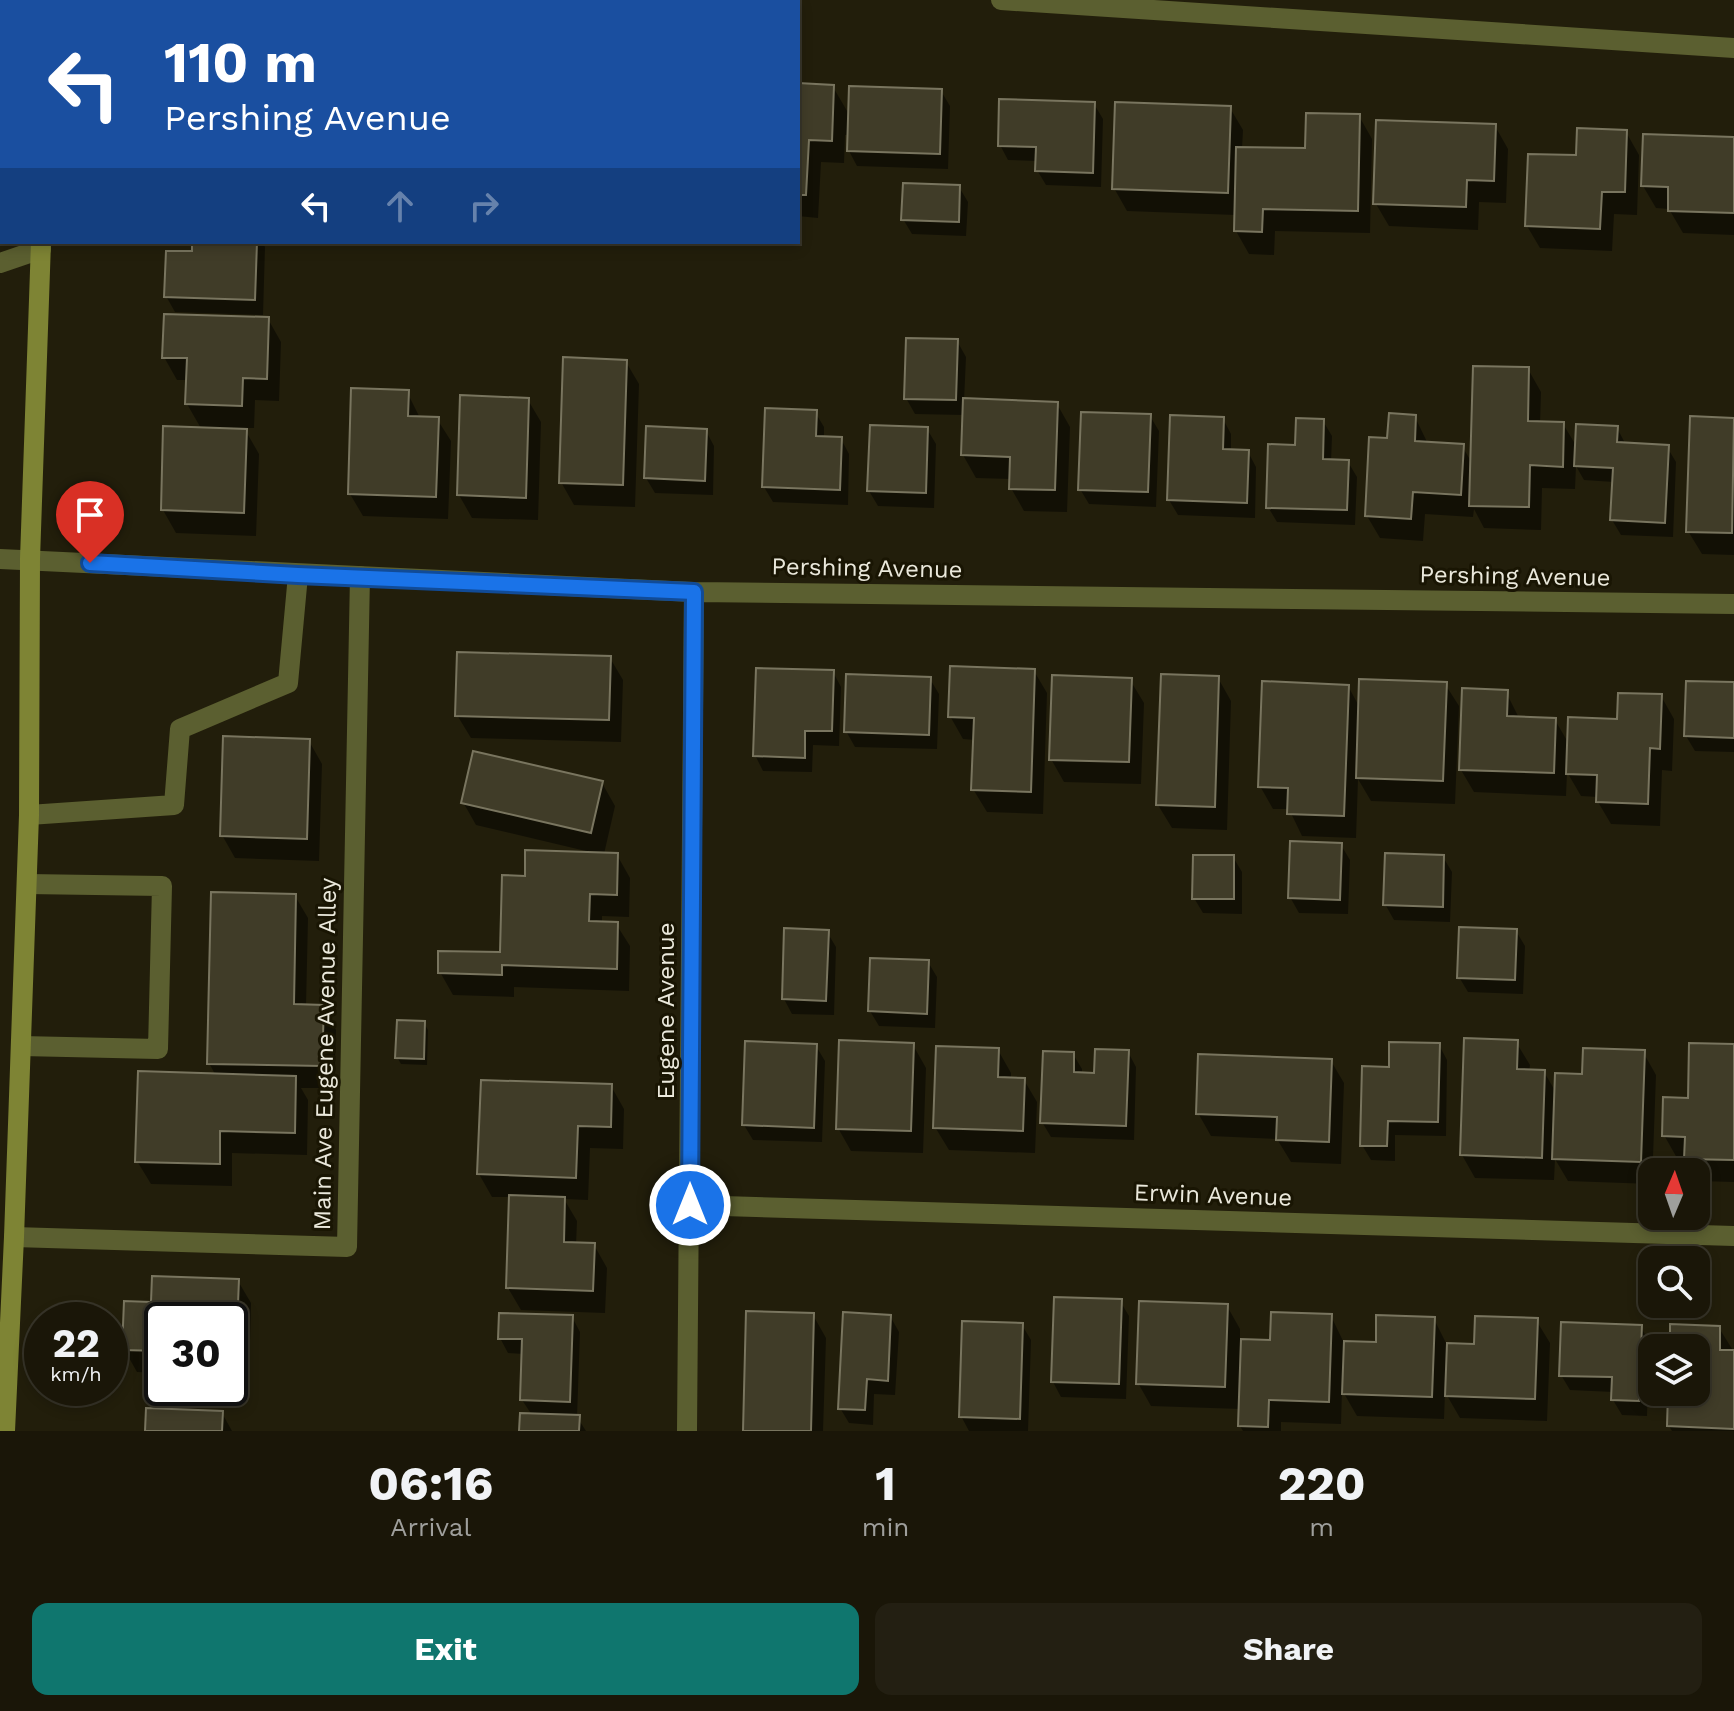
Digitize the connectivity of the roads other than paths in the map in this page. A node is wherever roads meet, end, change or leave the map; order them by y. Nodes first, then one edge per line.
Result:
1 (1001, 0) edge
2 (1734, 48) edge
3 (41, 246) edge
4 (0, 263) edge
5 (0, 559) edge
6 (30, 559) junction
7 (298, 575) junction
8 (360, 576) junction
9 (694, 592) junction
10 (1734, 604) edge
11 (29, 815) junction
12 (27, 884) junction
13 (21, 1046) junction
14 (690, 1205) junction
15 (1734, 1236) edge
16 (14, 1237) junction
17 (5, 1431) edge
18 (687, 1431) edge

1 - 2 street
3 - 4 street
3 - 6 street
5 - 6 street, Pershing Avenue
6 - 7 street, Pershing Avenue
6 - 11 street
7 - 8 street, Pershing Avenue
7 - 11 street
8 - 9 street, Pershing Avenue
8 - 16 street, Main Ave Eugene Avenue Alley
9 - 10 street, Pershing Avenue
9 - 14 street, Eugene Avenue
11 - 12 street
12 - 13 street
12 - 13 street
13 - 16 street
14 - 15 street, Erwin Avenue
14 - 18 street, Eugene Avenue
16 - 17 street

